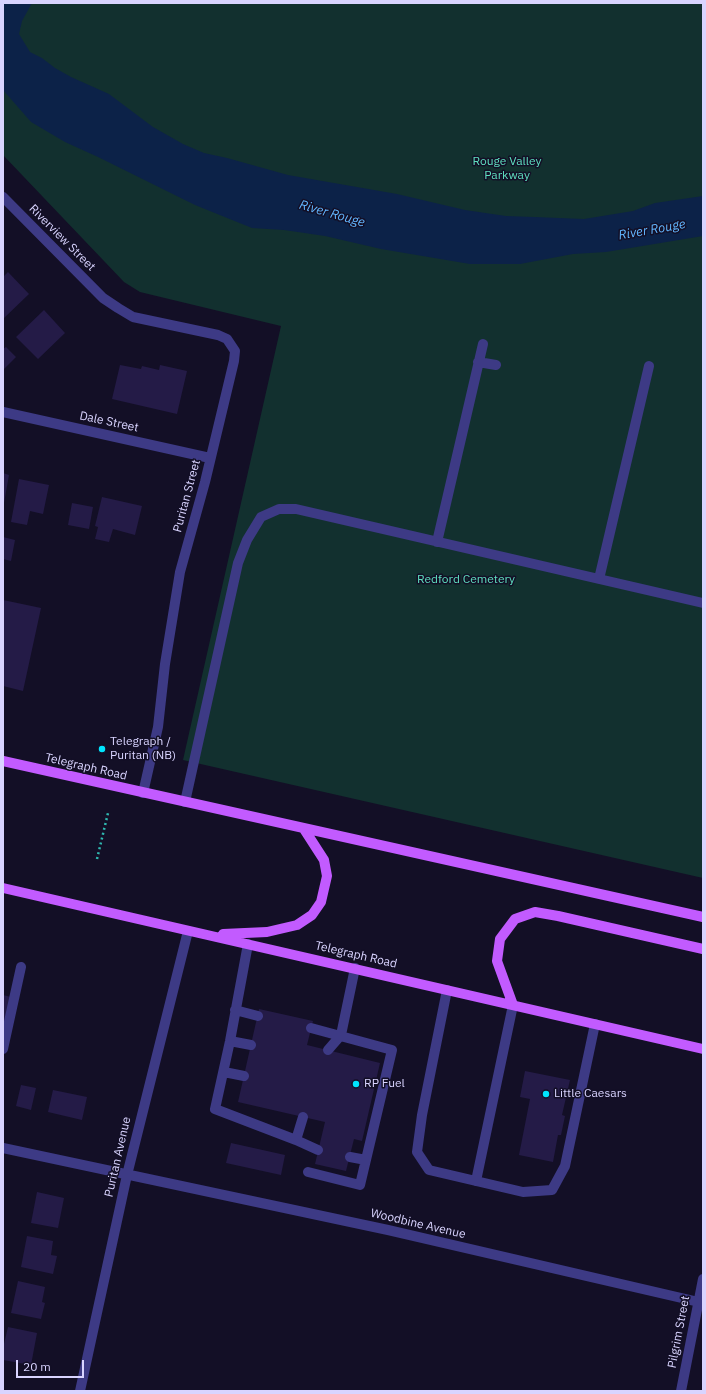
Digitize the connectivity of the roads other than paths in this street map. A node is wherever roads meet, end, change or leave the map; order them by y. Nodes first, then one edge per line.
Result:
1 (3, 196) edge
2 (103, 298) joint
3 (482, 344) dead end
4 (478, 362) junction
5 (496, 365) dead end
6 (649, 366) dead end
7 (3, 412) edge
8 (210, 458) junction
9 (437, 542) junction
10 (599, 580) junction
11 (703, 603) edge
12 (3, 761) edge
13 (143, 793) junction
14 (185, 802) junction
15 (304, 829) junction
16 (3, 888) edge
17 (703, 917) edge
18 (188, 931) junction
19 (209, 934) junction
20 (248, 944) junction
21 (703, 949) edge
22 (21, 967) dead end
23 (355, 968) junction
24 (447, 990) junction
25 (513, 1005) junction
26 (235, 1010) junction
27 (258, 1016) dead end
28 (595, 1024) junction
29 (311, 1028) dead end
30 (341, 1035) junction
31 (230, 1041) junction
32 (251, 1045) dead end
33 (3, 1049) edge
34 (703, 1049) edge
35 (328, 1050) dead end
36 (224, 1072) junction
37 (244, 1076) dead end
38 (303, 1117) dead end
39 (296, 1140) junction
40 (3, 1148) edge
41 (318, 1150) dead end
42 (350, 1157) dead end
43 (366, 1160) junction
44 (308, 1172) dead end
45 (127, 1175) junction
46 (476, 1181) junction
47 (703, 1278) edge
48 (701, 1302) edge
49 (80, 1391) edge
50 (681, 1391) edge

1 - 2 street, Riverview Street
2 - 8 street, Puritan Street
3 - 4 street
4 - 5 street
4 - 9 street
6 - 10 street
7 - 8 street, Dale Street
8 - 13 street, Puritan Street
9 - 10 street
9 - 14 street
10 - 11 street
12 - 13 main road, Telegraph Road
13 - 14 main road, Telegraph Road
14 - 15 main road, Telegraph Road
15 - 17 main road, Telegraph Road
15 - 19 main road
16 - 18 main road, Telegraph Road
18 - 19 main road, Telegraph Road
18 - 45 street, Puritan Avenue
19 - 20 main road, Telegraph Road
20 - 23 main road, Telegraph Road
20 - 26 street
21 - 25 main road
22 - 33 street
23 - 24 main road, Telegraph Road
23 - 30 street
24 - 25 main road, Telegraph Road
24 - 46 street
25 - 28 main road, Telegraph Road
25 - 46 street
26 - 27 street
26 - 31 street
28 - 34 main road, Telegraph Road
28 - 46 street
29 - 30 street
30 - 35 street
30 - 43 street
31 - 32 street
31 - 36 street
36 - 37 street
36 - 39 street
38 - 39 street
39 - 41 street
40 - 45 street, Woodbine Avenue
42 - 43 street
43 - 44 street
45 - 48 street, Woodbine Avenue
45 - 49 street, Puritan Avenue
47 - 48 street, Pilgrim Street
48 - 50 street, Pilgrim Street

